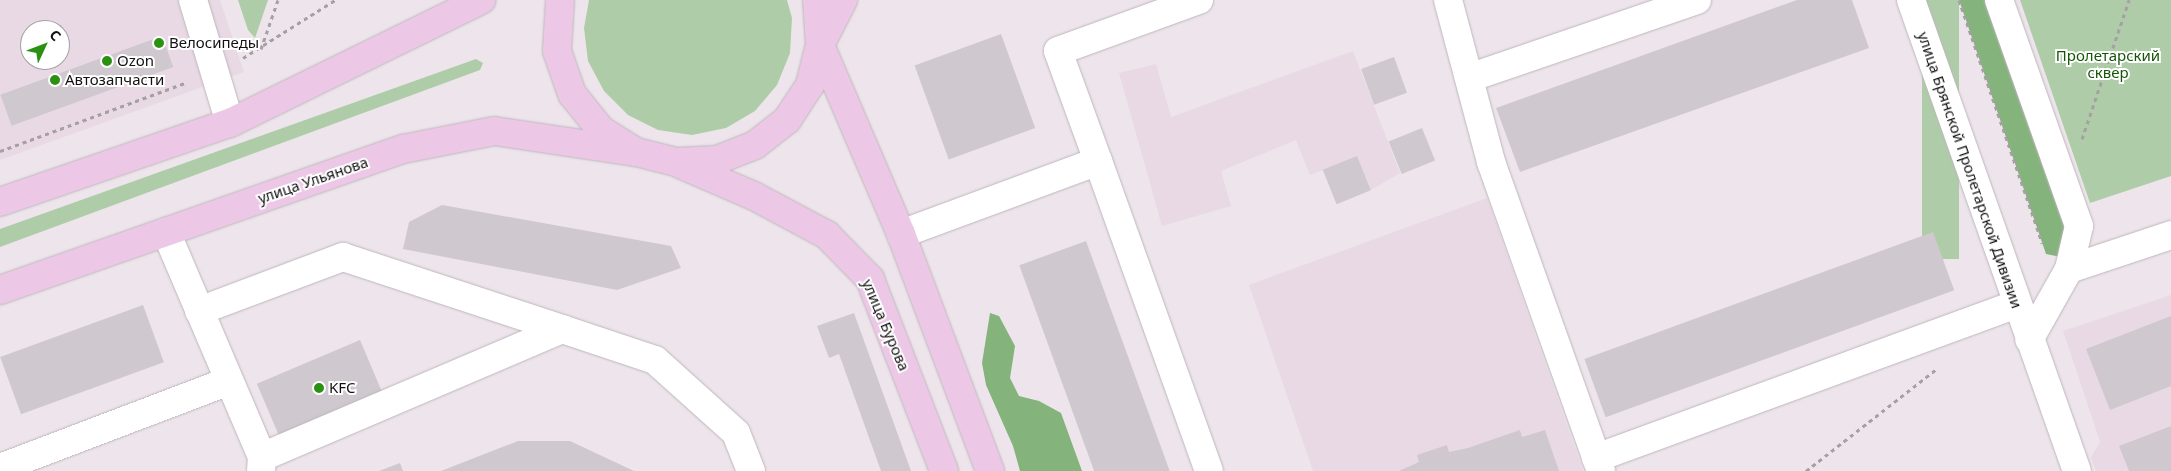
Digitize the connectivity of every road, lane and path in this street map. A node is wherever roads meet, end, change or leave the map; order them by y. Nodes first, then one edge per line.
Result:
1 (193, 0) edge
2 (278, 0) edge
3 (335, 0) edge
4 (481, 0) edge
5 (560, 0) edge
6 (817, 0) edge
7 (842, 0) edge
8 (1199, 0) edge
9 (1448, 0) edge
10 (1697, 0) edge
11 (1911, 0) edge
12 (1958, 0) edge
13 (1999, 0) edge
14 (2129, 0) edge
15 (820, 45) junction
16 (260, 50) junction
17 (216, 72) junction
18 (1469, 78) junction
19 (230, 123) junction
20 (2081, 141) dead end
21 (0, 151) edge
22 (636, 152) junction
23 (1098, 161) junction
24 (676, 162) junction
25 (0, 202) edge
26 (166, 232) junction
27 (900, 234) junction
28 (2171, 235) edge
29 (2063, 279) junction
30 (0, 290) edge
31 (2016, 304) junction
32 (199, 311) junction
33 (562, 329) junction
34 (2030, 340) junction
35 (1939, 367) dead end
36 (229, 381) junction
37 (262, 464) edge
38 (1598, 465) edge
39 (0, 468) edge
40 (2069, 469) edge
41 (751, 471) edge
42 (944, 471) edge
43 (990, 471) edge
44 (1209, 471) edge
45 (1806, 471) edge

1 - 17 street
2 - 16 path
3 - 16 path
4 - 19 main road
5 - 22 main road
6 - 15 main road
7 - 15 main road
8 - 23 street
9 - 18 street
10 - 18 street
11 - 31 street, улица Брянской Пролетарской Дивизии
12 - 29 path
13 - 29 street, улица Брянской Пролетарской Дивизии
14 - 20 path
15 - 24 main road
15 - 27 main road
16 - 17 path
17 - 19 street
17 - 21 path
18 - 38 street
19 - 25 main road
22 - 24 main road
22 - 26 main road, улица Ульянова
23 - 27 street
23 - 44 street
24 - 42 main road, улица Бурова
26 - 30 main road, улица Ульянова
26 - 32 street
27 - 43 main road
28 - 29 street
29 - 34 street, улица Брянской Пролетарской Дивизии
31 - 34 street, улица Брянской Пролетарской Дивизии
31 - 38 street
32 - 33 street
32 - 36 street
33 - 37 street
33 - 41 street
34 - 40 street, улица Брянской Пролетарской Дивизии
35 - 45 path
36 - 37 street
36 - 39 street

